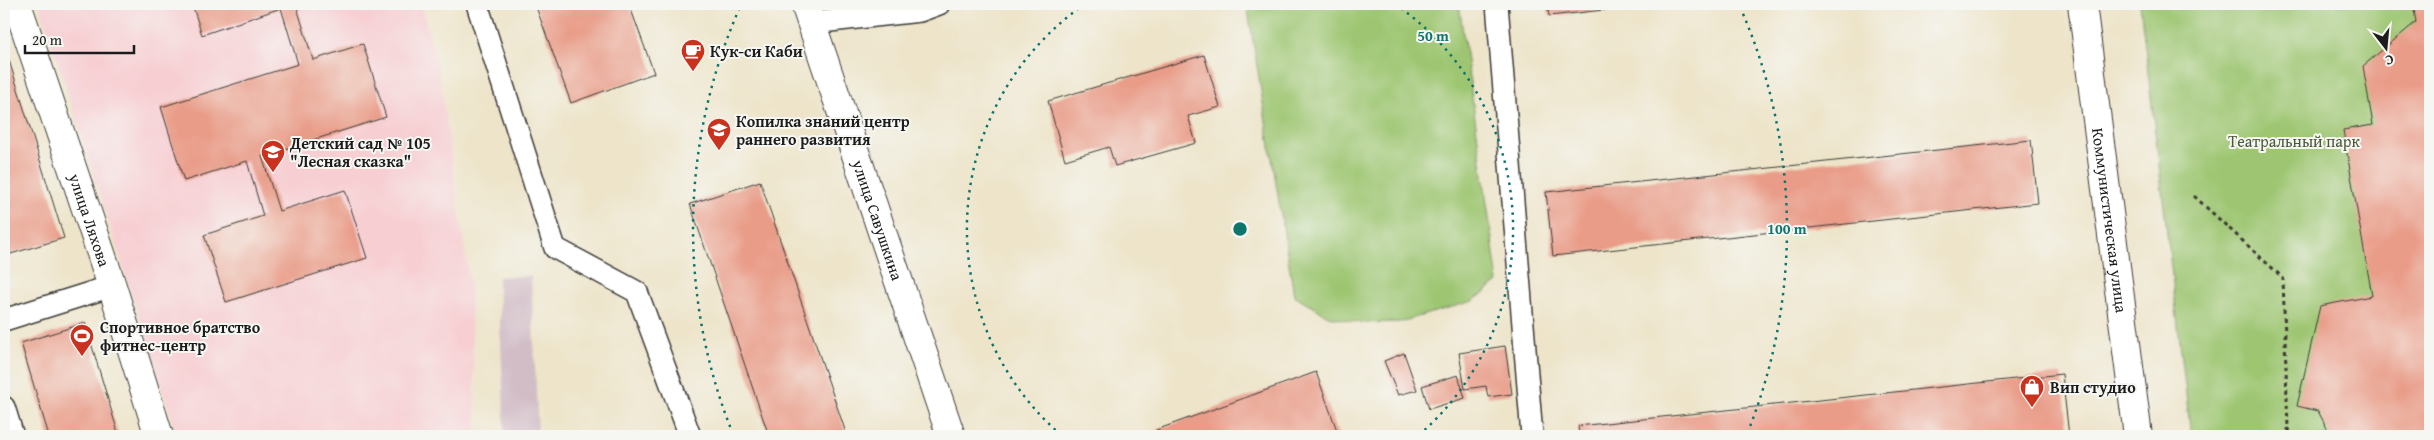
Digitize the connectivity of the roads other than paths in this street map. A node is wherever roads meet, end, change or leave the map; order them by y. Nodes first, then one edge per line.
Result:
1 (17, 4) edge
2 (477, 4) edge
3 (1497, 4) edge
4 (2082, 4) edge
5 (925, 6) edge
6 (809, 13) edge
7 (112, 286) junction
8 (4, 320) edge
9 (4, 407) edge
10 (13, 436) edge
11 (159, 436) edge
12 (690, 436) edge
13 (951, 436) edge
14 (1532, 436) edge
15 (2138, 436) edge

1 - 7 street, улица Ляхова
2 - 12 lane
3 - 14 lane
4 - 15 street, Коммунистическая улица
5 - 6 lane
6 - 13 street, улица Савушкина
7 - 8 lane
7 - 11 street, улица Ляхова
9 - 10 lane

